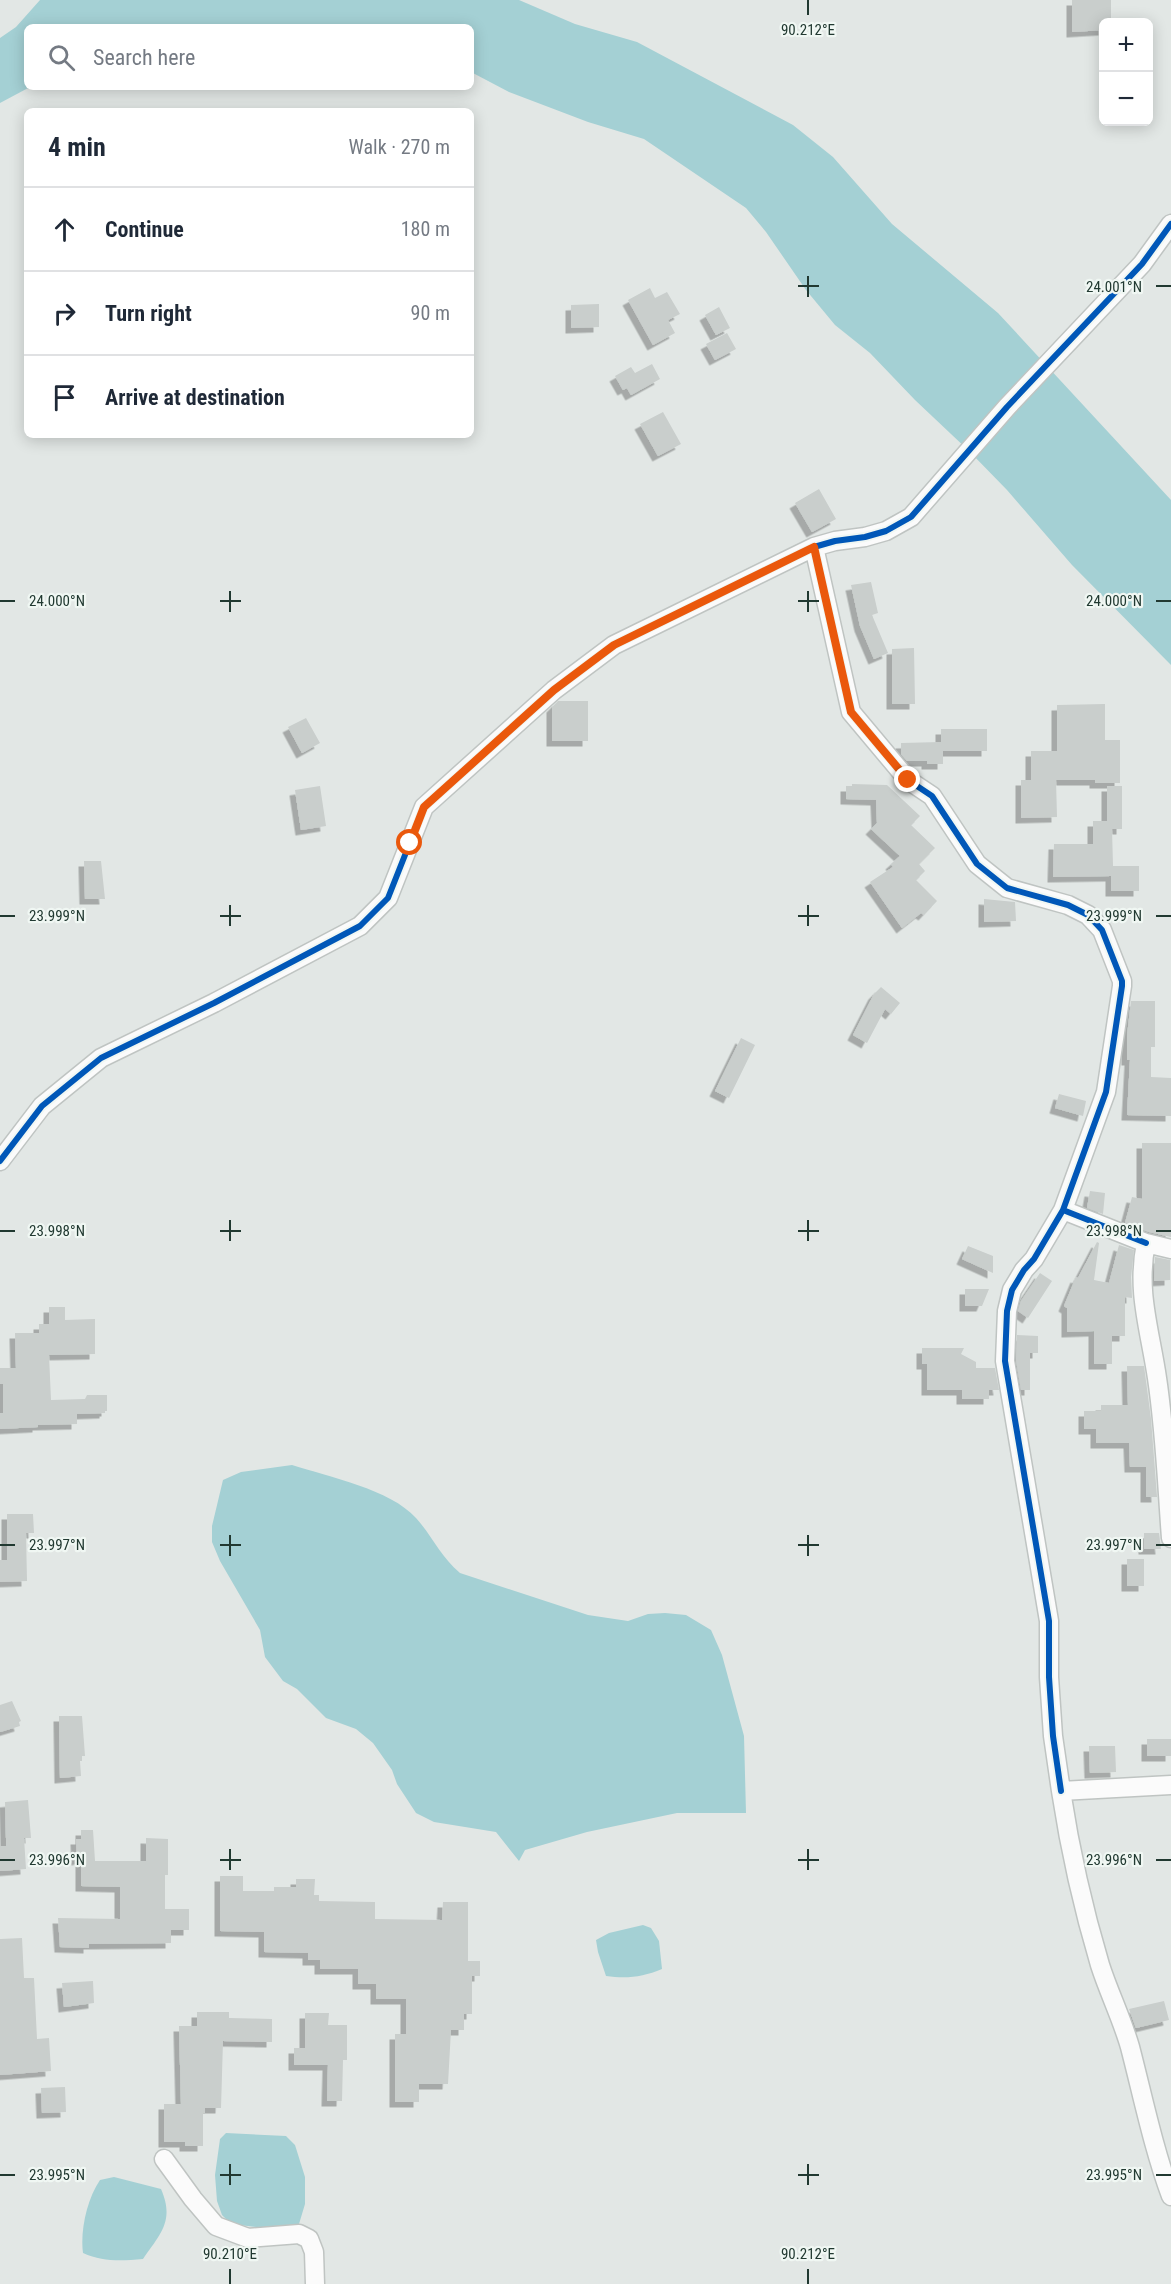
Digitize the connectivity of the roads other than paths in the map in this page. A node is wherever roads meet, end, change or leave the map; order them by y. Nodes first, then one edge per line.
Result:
1 (1171, 224) edge
2 (814, 547) junction
3 (0, 1161) edge
4 (1063, 1210) junction
5 (1146, 1243) junction
6 (1171, 1249) edge
7 (1171, 1538) edge
8 (1171, 1785) edge
9 (1061, 1791) junction
10 (164, 2159) dead end
11 (1171, 2196) edge
12 (315, 2284) edge

1 - 2 street
2 - 3 street
2 - 4 street
4 - 5 street
4 - 9 street
5 - 6 street
5 - 7 street
8 - 9 street
9 - 11 street
10 - 12 street

